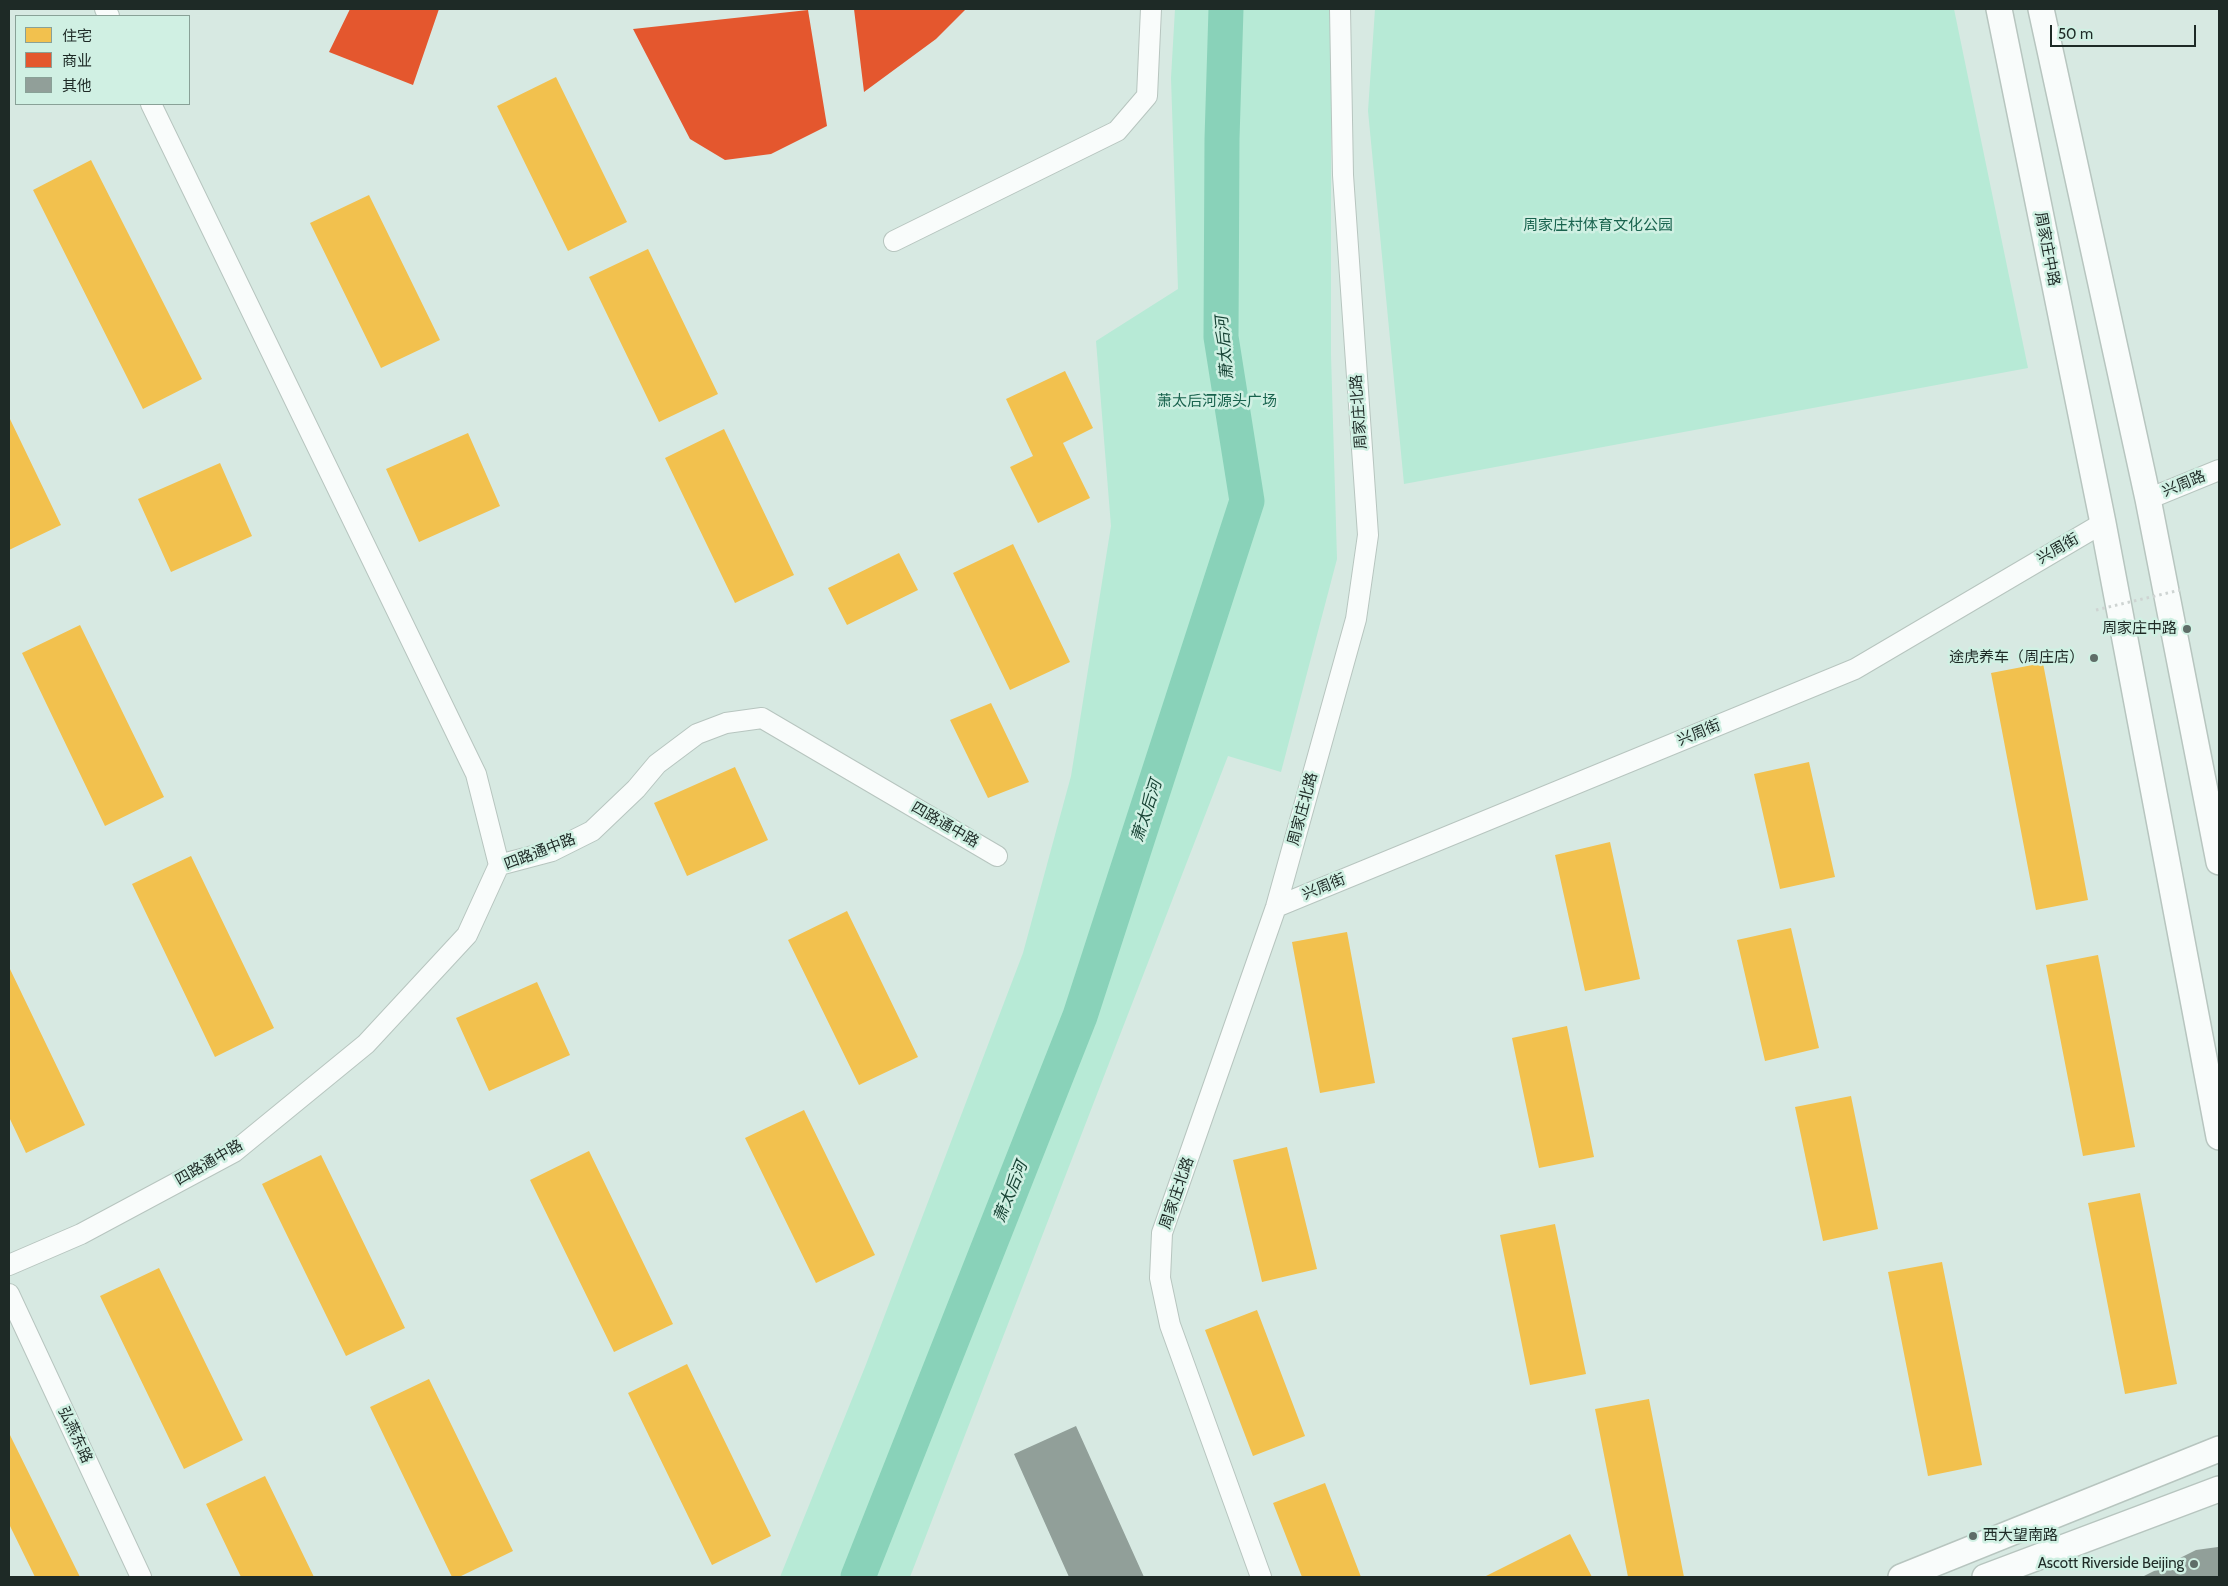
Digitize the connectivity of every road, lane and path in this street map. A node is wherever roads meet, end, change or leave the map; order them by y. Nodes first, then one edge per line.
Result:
1 (1152, 9) edge
2 (1340, 9) edge
3 (1999, 9) edge
4 (2041, 9) edge
5 (151, 105) edge
6 (894, 241) dead end
7 (2219, 470) edge
8 (2148, 499) junction
9 (2103, 523) junction
10 (2180, 590) dead end
11 (2096, 610) dead end
12 (997, 856) dead end
13 (2219, 862) edge
14 (499, 865) junction
15 (1276, 907) junction
16 (2219, 1137) edge
17 (9, 1265) edge
18 (9, 1294) edge
19 (2219, 1449) edge
20 (2219, 1489) edge
21 (141, 1577) edge
22 (1260, 1577) edge
23 (1901, 1577) edge
24 (1985, 1577) edge

1 - 6 street
2 - 15 street, 周家庄北路
3 - 9 main road, 周家庄中路
4 - 8 main road
5 - 14 street
7 - 8 street, 兴周路
8 - 13 main road
9 - 15 street, 兴周街
9 - 16 main road, 周家庄中路
10 - 11 path, bridge
12 - 14 street, 四路通中路
14 - 17 street, 四路通中路
15 - 22 street, 周家庄北路
18 - 21 street, 弘燕东路
19 - 23 main road
20 - 24 main road

